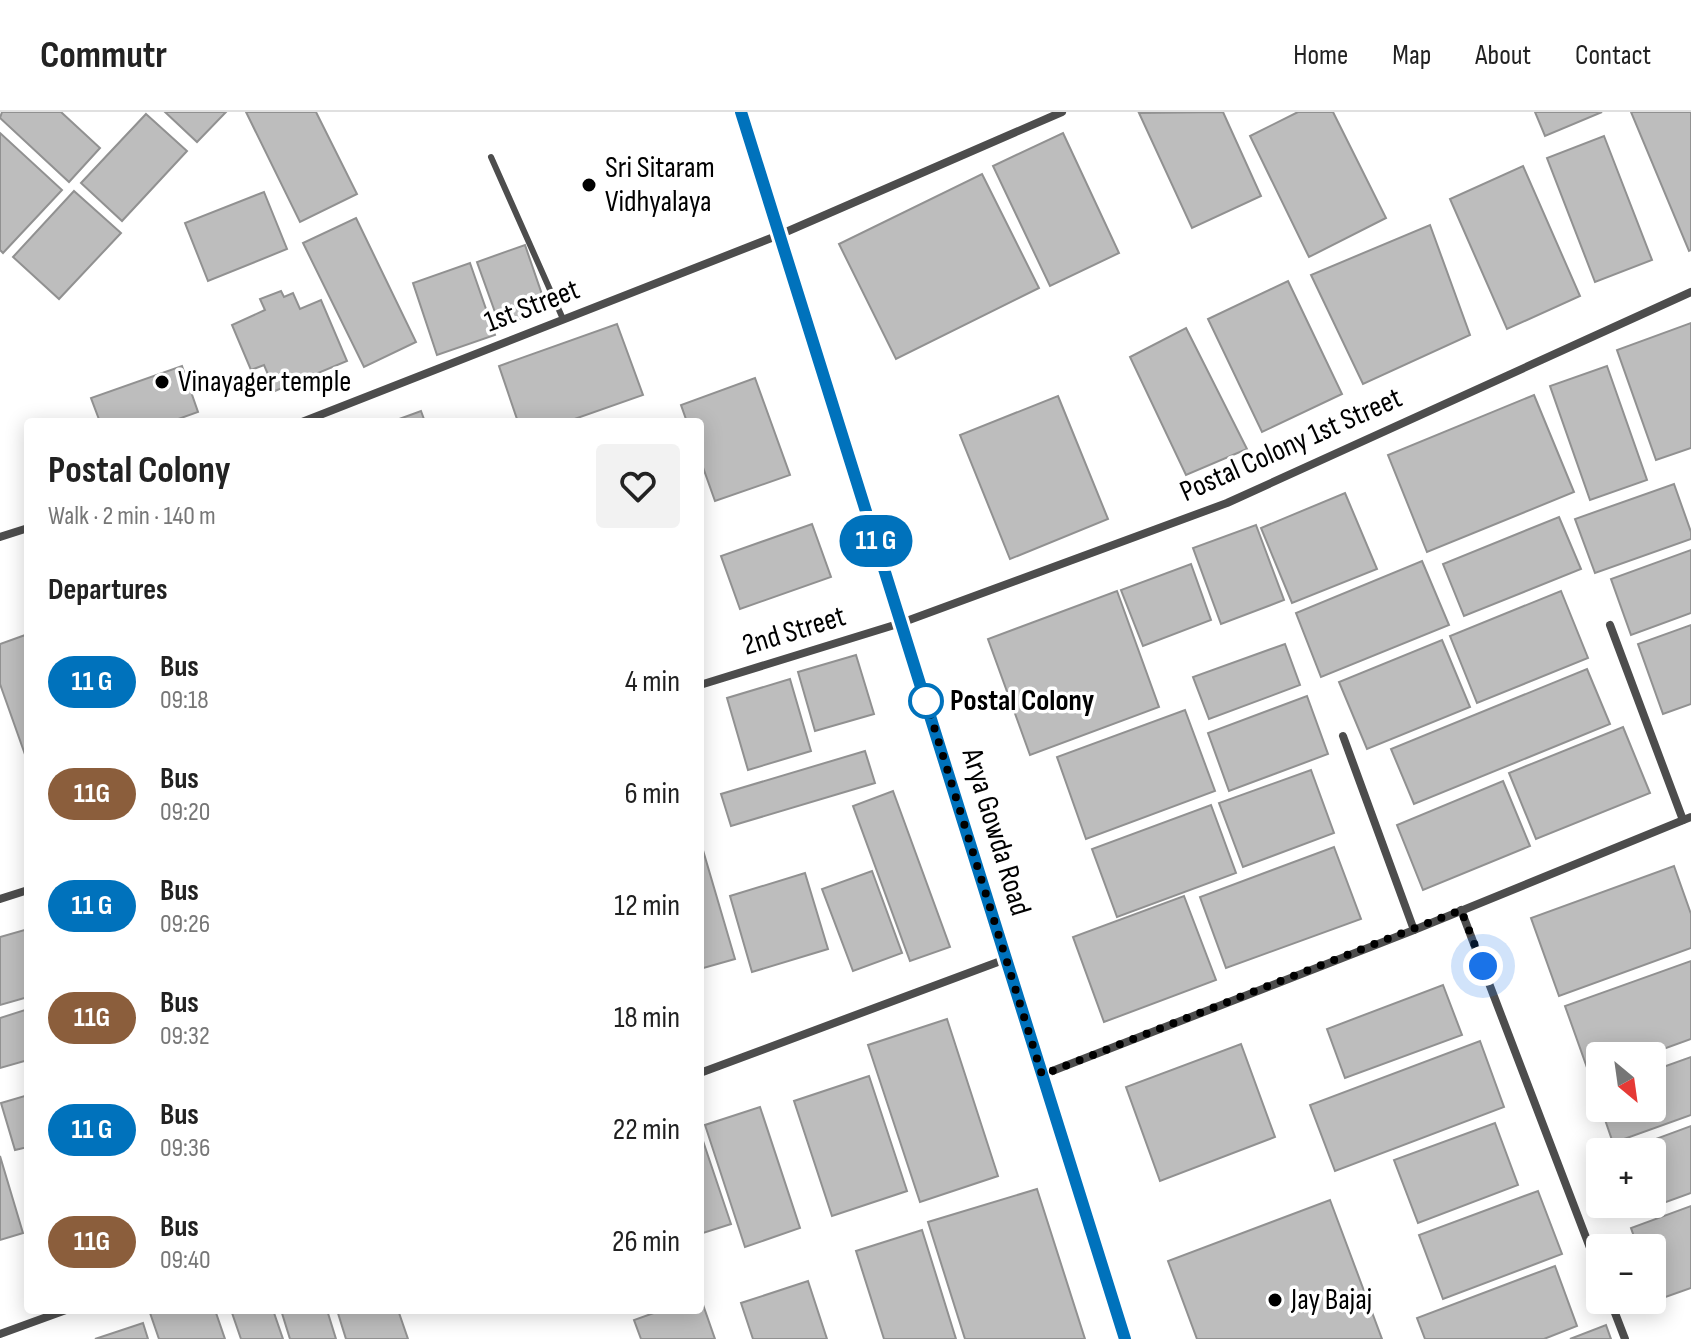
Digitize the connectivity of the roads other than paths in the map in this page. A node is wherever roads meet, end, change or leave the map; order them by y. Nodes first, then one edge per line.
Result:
1 (741, 112) edge
2 (1062, 112) edge
3 (491, 157) dead end
4 (779, 235) junction
5 (1691, 292) edge
6 (563, 319) junction
7 (312, 418) edge
8 (24, 529) edge
9 (0, 537) edge
10 (901, 623) junction
11 (1610, 625) dead end
12 (704, 684) edge
13 (1343, 736) dead end
14 (1687, 818) edge
15 (24, 891) edge
16 (0, 899) edge
17 (1461, 910) junction
18 (1414, 930) junction
19 (1006, 959) junction
20 (704, 1072) edge
21 (1042, 1075) junction
22 (1586, 1237) edge
23 (55, 1314) edge
24 (1615, 1314) edge
25 (0, 1334) edge
26 (1125, 1339) edge
27 (1625, 1339) edge

1 - 4 main road, Arya Gowda Road
2 - 4 street, 1st Street
3 - 6 lane
4 - 6 street, 1st Street
4 - 10 main road, Arya Gowda Road
5 - 10 street, Postal Colony 1st Street
6 - 7 street, 1st Street
8 - 9 street
10 - 12 street, 2nd Street
10 - 19 main road, Arya Gowda Road
11 - 14 street
13 - 18 street
14 - 17 street
15 - 16 street
17 - 18 street
17 - 22 street
18 - 21 street
19 - 20 street
19 - 21 main road, Arya Gowda Road
21 - 26 main road, Arya Gowda Road
23 - 25 street
24 - 27 street

